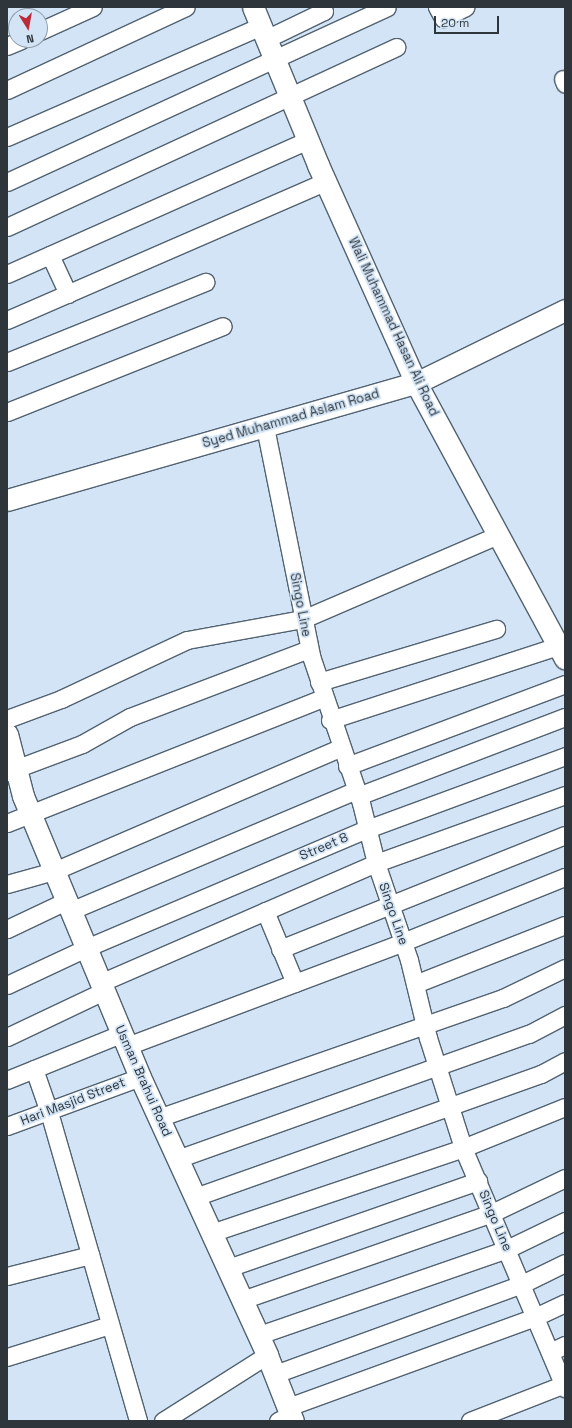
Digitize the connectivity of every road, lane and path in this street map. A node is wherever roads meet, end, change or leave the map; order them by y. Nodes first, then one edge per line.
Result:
1 (93, 7) edge
2 (186, 7) edge
3 (253, 7) edge
4 (322, 7) edge
5 (387, 7) edge
6 (438, 7) edge
7 (466, 7) edge
8 (48, 27) edge
9 (264, 33) junction
10 (396, 47) dead end
11 (275, 60) junction
12 (7, 90) edge
13 (290, 98) junction
14 (7, 137) edge
15 (308, 140) junction
16 (7, 182) edge
17 (326, 182) junction
18 (7, 227) edge
19 (50, 255) junction
20 (7, 274) edge
21 (204, 282) dead end
22 (68, 294) junction
23 (565, 310) edge
24 (7, 320) edge
25 (223, 326) dead end
26 (7, 362) edge
27 (416, 383) junction
28 (7, 412) edge
29 (265, 427) junction
30 (7, 500) edge
31 (498, 535) junction
32 (303, 619) junction
33 (496, 628) dead end
34 (309, 649) junction
35 (562, 652) edge
36 (318, 682) junction
37 (565, 684) edge
38 (324, 698) junction
39 (565, 717) edge
40 (7, 719) edge
41 (330, 720) junction
42 (7, 734) edge
43 (340, 748) junction
44 (565, 756) edge
45 (347, 766) junction
46 (11, 770) edge
47 (357, 793) junction
48 (565, 795) edge
49 (30, 812) junction
50 (7, 823) edge
51 (367, 829) junction
52 (565, 835) edge
53 (376, 864) junction
54 (54, 871) junction
55 (565, 877) edge
56 (7, 884) edge
57 (68, 906) junction
58 (391, 906) junction
59 (265, 911) junction
60 (565, 925) edge
61 (7, 930) edge
62 (403, 942) junction
63 (86, 948) junction
64 (280, 950) junction
65 (565, 968) edge
66 (295, 983) junction
67 (415, 984) junction
68 (7, 985) edge
69 (102, 987) junction
70 (565, 1015) edge
71 (424, 1025) junction
72 (7, 1038) edge
73 (124, 1040) junction
74 (565, 1061) edge
75 (437, 1067) junction
76 (34, 1069) junction
77 (140, 1077) junction
78 (7, 1080) edge
79 (450, 1106) junction
80 (49, 1112) junction
81 (563, 1114) edge
82 (158, 1118) junction
83 (8, 1124) edge
84 (463, 1148) junction
85 (177, 1159) junction
86 (565, 1178) edge
87 (478, 1181) junction
88 (195, 1197) junction
89 (492, 1213) junction
90 (565, 1221) edge
91 (211, 1233) junction
92 (507, 1249) junction
93 (90, 1255) junction
94 (565, 1263) edge
95 (228, 1268) junction
96 (7, 1276) edge
97 (522, 1284) junction
98 (242, 1300) junction
99 (565, 1303) edge
100 (535, 1317) junction
101 (110, 1325) junction
102 (258, 1335) junction
103 (558, 1348) edge
104 (267, 1355) junction
105 (7, 1357) edge
106 (275, 1374) junction
107 (565, 1386) edge
108 (506, 1414) edge
109 (287, 1416) edge
110 (138, 1421) edge
111 (163, 1421) edge
112 (470, 1421) edge

1 - 8 street
2 - 12 street
3 - 9 street, Wali Muhammad Hasan Ali Road
4 - 9 street
5 - 11 street
6 - 7 street
9 - 11 street, Wali Muhammad Hasan Ali Road
9 - 14 street
10 - 13 street
11 - 13 street, Wali Muhammad Hasan Ali Road
11 - 16 street
13 - 15 street, Wali Muhammad Hasan Ali Road
13 - 18 street
15 - 17 street, Wali Muhammad Hasan Ali Road
15 - 19 street
17 - 22 street
17 - 27 street, Wali Muhammad Hasan Ali Road
19 - 20 street
19 - 22 street
21 - 26 street
22 - 24 street
23 - 27 street, Syed Muhammad Aslam Road
25 - 28 street
27 - 29 street, Syed Muhammad Aslam Road
27 - 31 street, Wali Muhammad Hasan Ali Road
29 - 30 street, Syed Muhammad Aslam Road
29 - 32 street, Singo Line
31 - 32 street
31 - 35 street, Wali Muhammad Hasan Ali Road
32 - 34 street, Singo Line
32 - 40 street
33 - 36 street
34 - 36 street, Singo Line
34 - 46 street
35 - 41 street
36 - 38 street, Singo Line
37 - 45 street
38 - 41 street, Singo Line
38 - 49 street
39 - 47 street
41 - 43 street, Singo Line
42 - 46 street, Usman Brahui Road
43 - 45 street, Singo Line
43 - 54 street
44 - 51 street, Street 8
45 - 47 street, Singo Line
46 - 49 street, Usman Brahui Road
47 - 51 street, Singo Line
47 - 57 street
48 - 53 street
49 - 50 street
49 - 54 street, Usman Brahui Road
51 - 53 street, Singo Line
51 - 63 street, Street 8
52 - 58 street
53 - 58 street, Singo Line
53 - 59 street
54 - 56 street
54 - 57 street, Usman Brahui Road
55 - 62 street
57 - 61 street
57 - 63 street, Usman Brahui Road
58 - 62 street, Singo Line
58 - 64 street
59 - 64 street
59 - 69 street
60 - 67 street
62 - 66 street
62 - 67 street, Singo Line
63 - 68 street, Street 8
63 - 69 street, Usman Brahui Road
64 - 66 street
65 - 71 street
66 - 73 street
67 - 71 street, Singo Line
69 - 72 street
69 - 73 street, Usman Brahui Road
70 - 75 street
71 - 75 street, Singo Line
71 - 82 street
73 - 76 street
73 - 77 street, Usman Brahui Road
74 - 79 street
75 - 79 street, Singo Line
75 - 85 street
76 - 78 street
76 - 80 street
77 - 80 street, Hari Masjid Street
77 - 82 street, Usman Brahui Road
79 - 84 street, Singo Line
79 - 88 street
80 - 83 street, Hari Masjid Street
80 - 93 street
81 - 84 street
82 - 85 street, Usman Brahui Road
84 - 87 street, Singo Line
84 - 91 street
85 - 88 street, Usman Brahui Road
86 - 89 street
87 - 89 street, Singo Line
87 - 95 street
88 - 91 street, Usman Brahui Road
89 - 92 street, Singo Line
89 - 98 street
90 - 92 street
91 - 95 street, Usman Brahui Road
92 - 97 street, Singo Line
92 - 102 street
93 - 96 street
93 - 101 street
94 - 97 street
95 - 98 street, Usman Brahui Road
97 - 100 street, Singo Line
97 - 106 street
98 - 102 street, Usman Brahui Road
99 - 100 street
100 - 103 street, Singo Line
100 - 109 street
101 - 105 street
101 - 110 street
102 - 104 street, Usman Brahui Road
103 - 107 street, Singo Line
104 - 106 street, Usman Brahui Road
104 - 111 street
106 - 109 street, Usman Brahui Road
107 - 108 street
108 - 112 street

